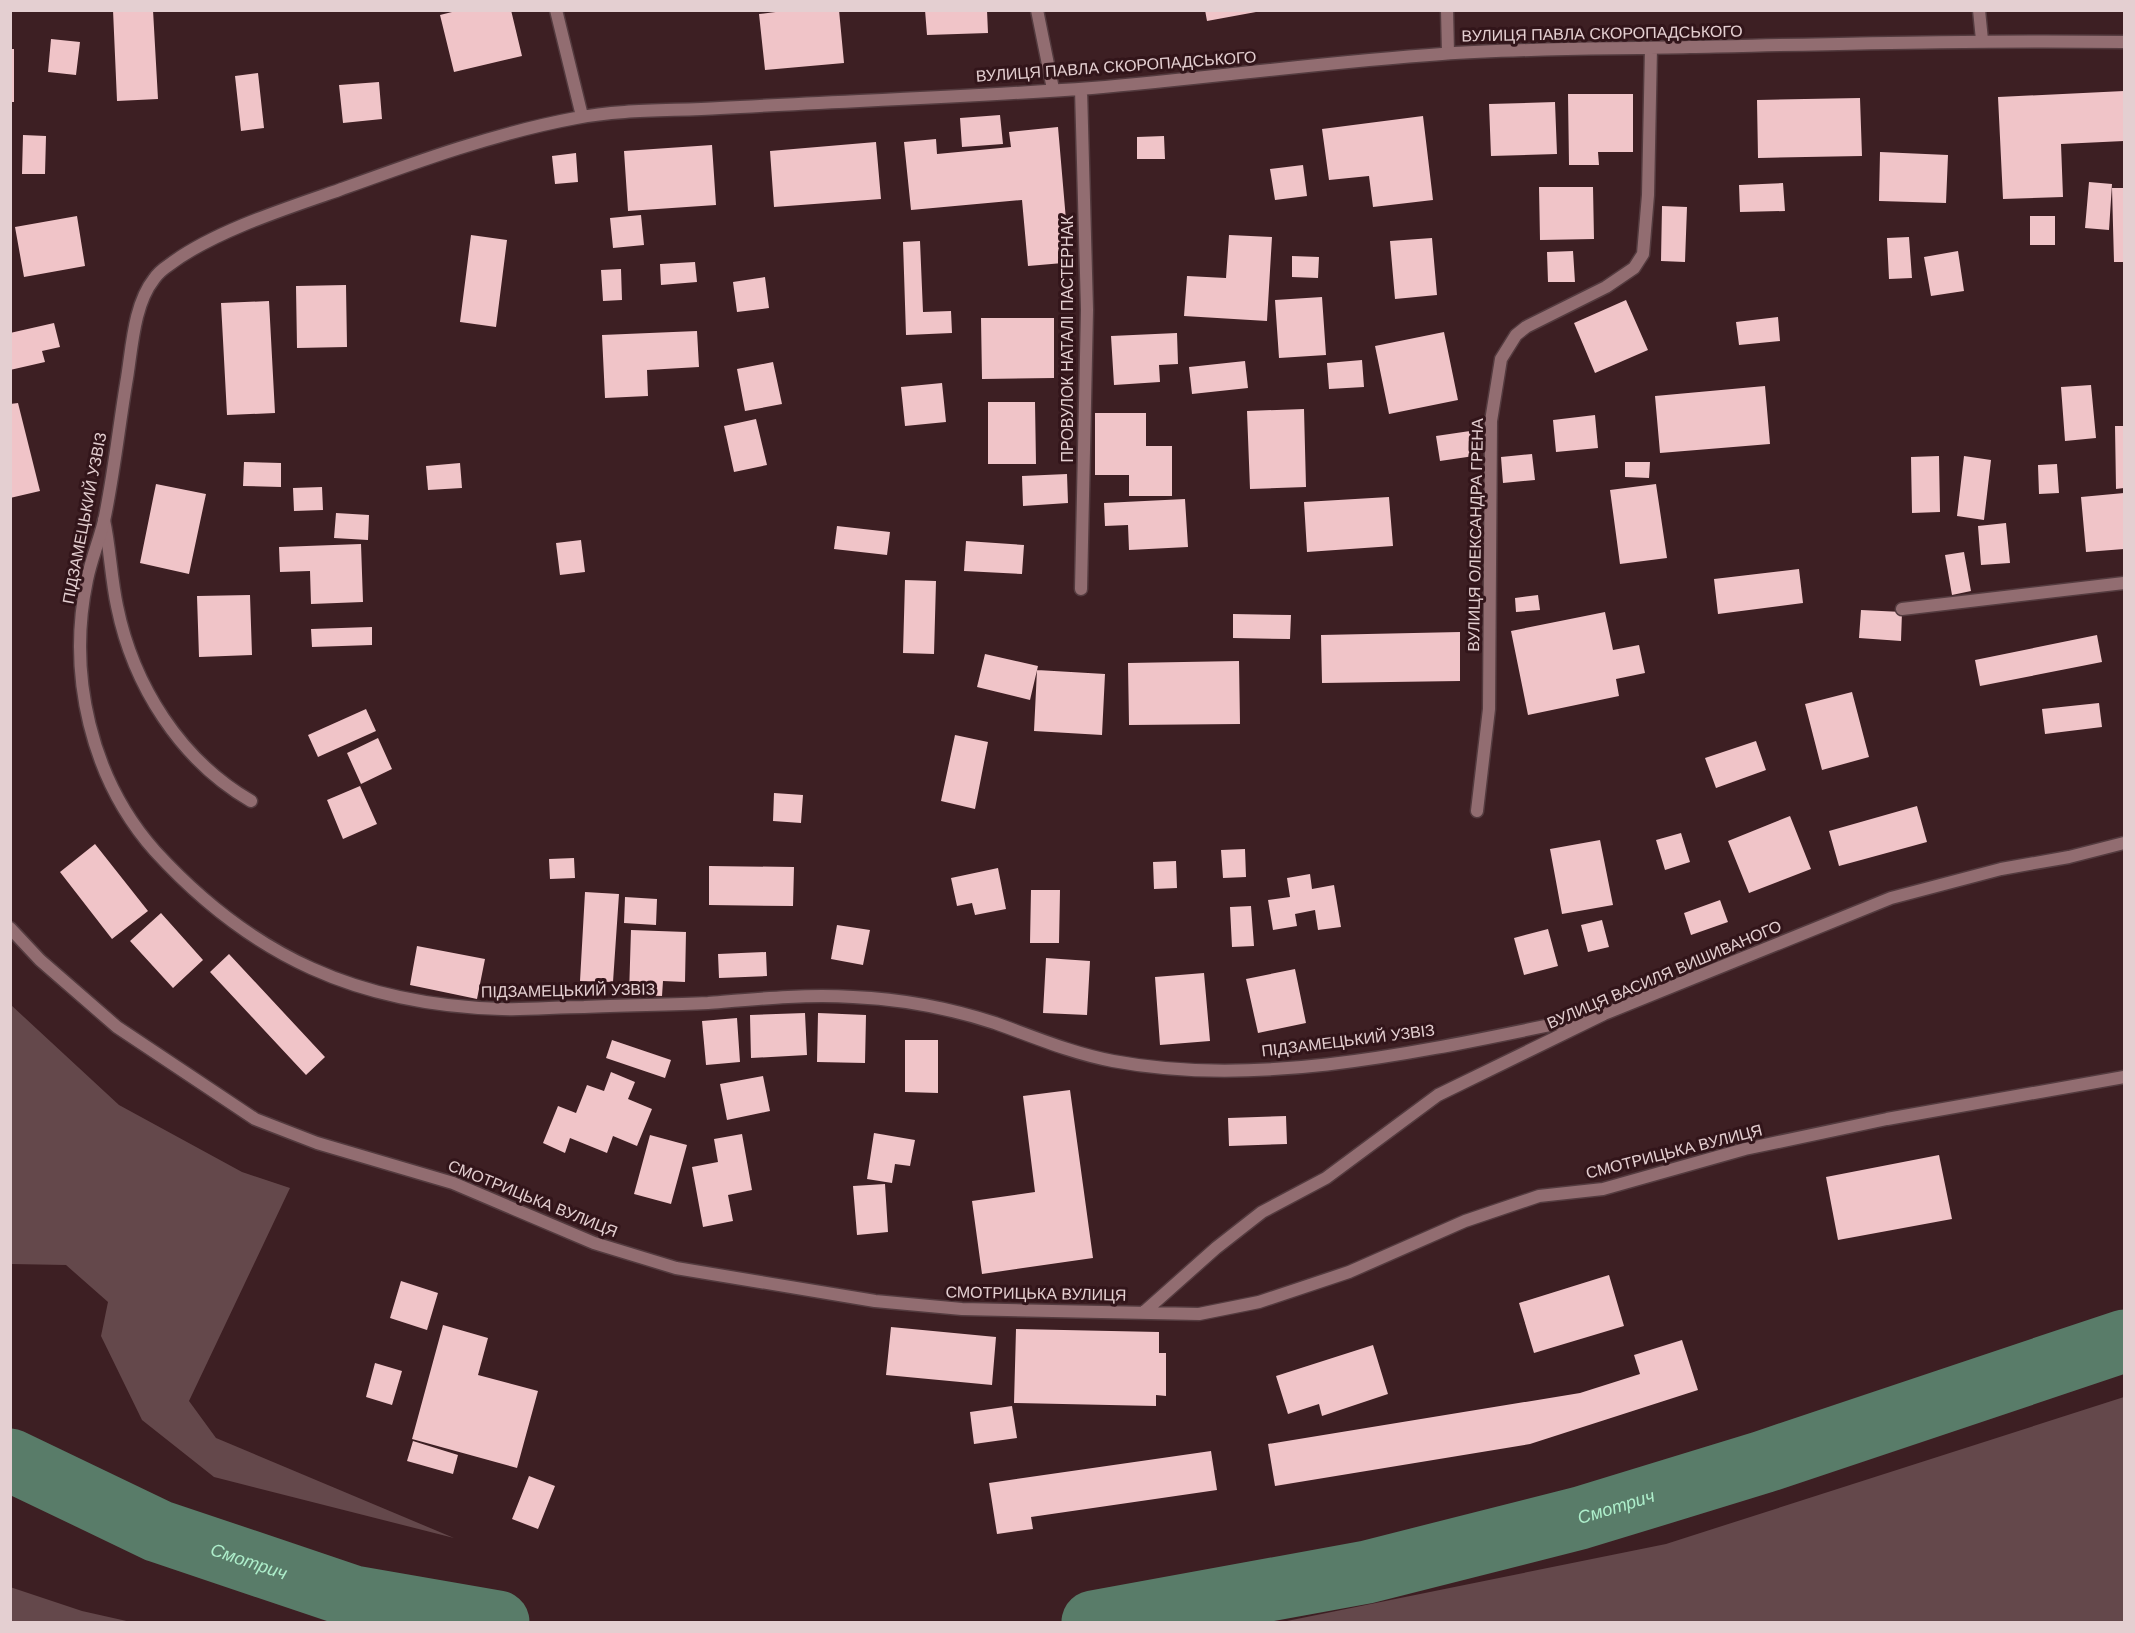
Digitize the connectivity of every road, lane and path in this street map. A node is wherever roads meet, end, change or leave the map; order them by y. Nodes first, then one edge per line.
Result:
1 (556, 10) edge
2 (1037, 10) edge
3 (1447, 10) edge
4 (1980, 10) edge
5 (1982, 40) junction
6 (2124, 42) edge
7 (1651, 48) junction
8 (1448, 53) junction
9 (1053, 89) junction
10 (1081, 89) junction
11 (582, 116) junction
12 (148, 287) joint
13 (104, 520) junction
14 (2124, 583) edge
15 (1081, 589) dead end
16 (1902, 609) dead end
17 (251, 801) dead end
18 (1477, 811) dead end
19 (2124, 843) edge
20 (10, 928) edge
21 (1604, 1014) junction
22 (2124, 1077) edge
23 (1144, 1312) junction

1 - 11 street
2 - 9 street
3 - 8 street
4 - 5 street
5 - 6 street, ВУЛИЦЯ ПАВЛА СКОРОПАДСЬКОГО
5 - 7 street, ВУЛИЦЯ ПАВЛА СКОРОПАДСЬКОГО
7 - 8 street, ВУЛИЦЯ ПАВЛА СКОРОПАДСЬКОГО
7 - 18 street, ВУЛИЦЯ ОЛЕКСАНДРА ГРЕНА
8 - 10 street, ВУЛИЦЯ ПАВЛА СКОРОПАДСЬКОГО
9 - 10 street, ВУЛИЦЯ ПАВЛА СКОРОПАДСЬКОГО
9 - 11 street, ВУЛИЦЯ ПАВЛА СКОРОПАДСЬКОГО
10 - 15 street, ПРОВУЛОК НАТАЛІ ПАСТЕРНАК
11 - 12 street, ВУЛИЦЯ ПАВЛА СКОРОПАДСЬКОГО
12 - 13 street, ПІДЗАМЕЦЬКИЙ УЗВІЗ
13 - 17 street
13 - 21 street, ПІДЗАМЕЦЬКИЙ УЗВІЗ
14 - 16 street
19 - 21 street, ВУЛИЦЯ ВАСИЛЯ ВИШИВАНОГО
20 - 23 street, СМОТРИЦЬКА ВУЛИЦЯ
21 - 23 street, ВУЛИЦЯ ВАСИЛЯ ВИШИВАНОГО
22 - 23 street, СМОТРИЦЬКА ВУЛИЦЯ

